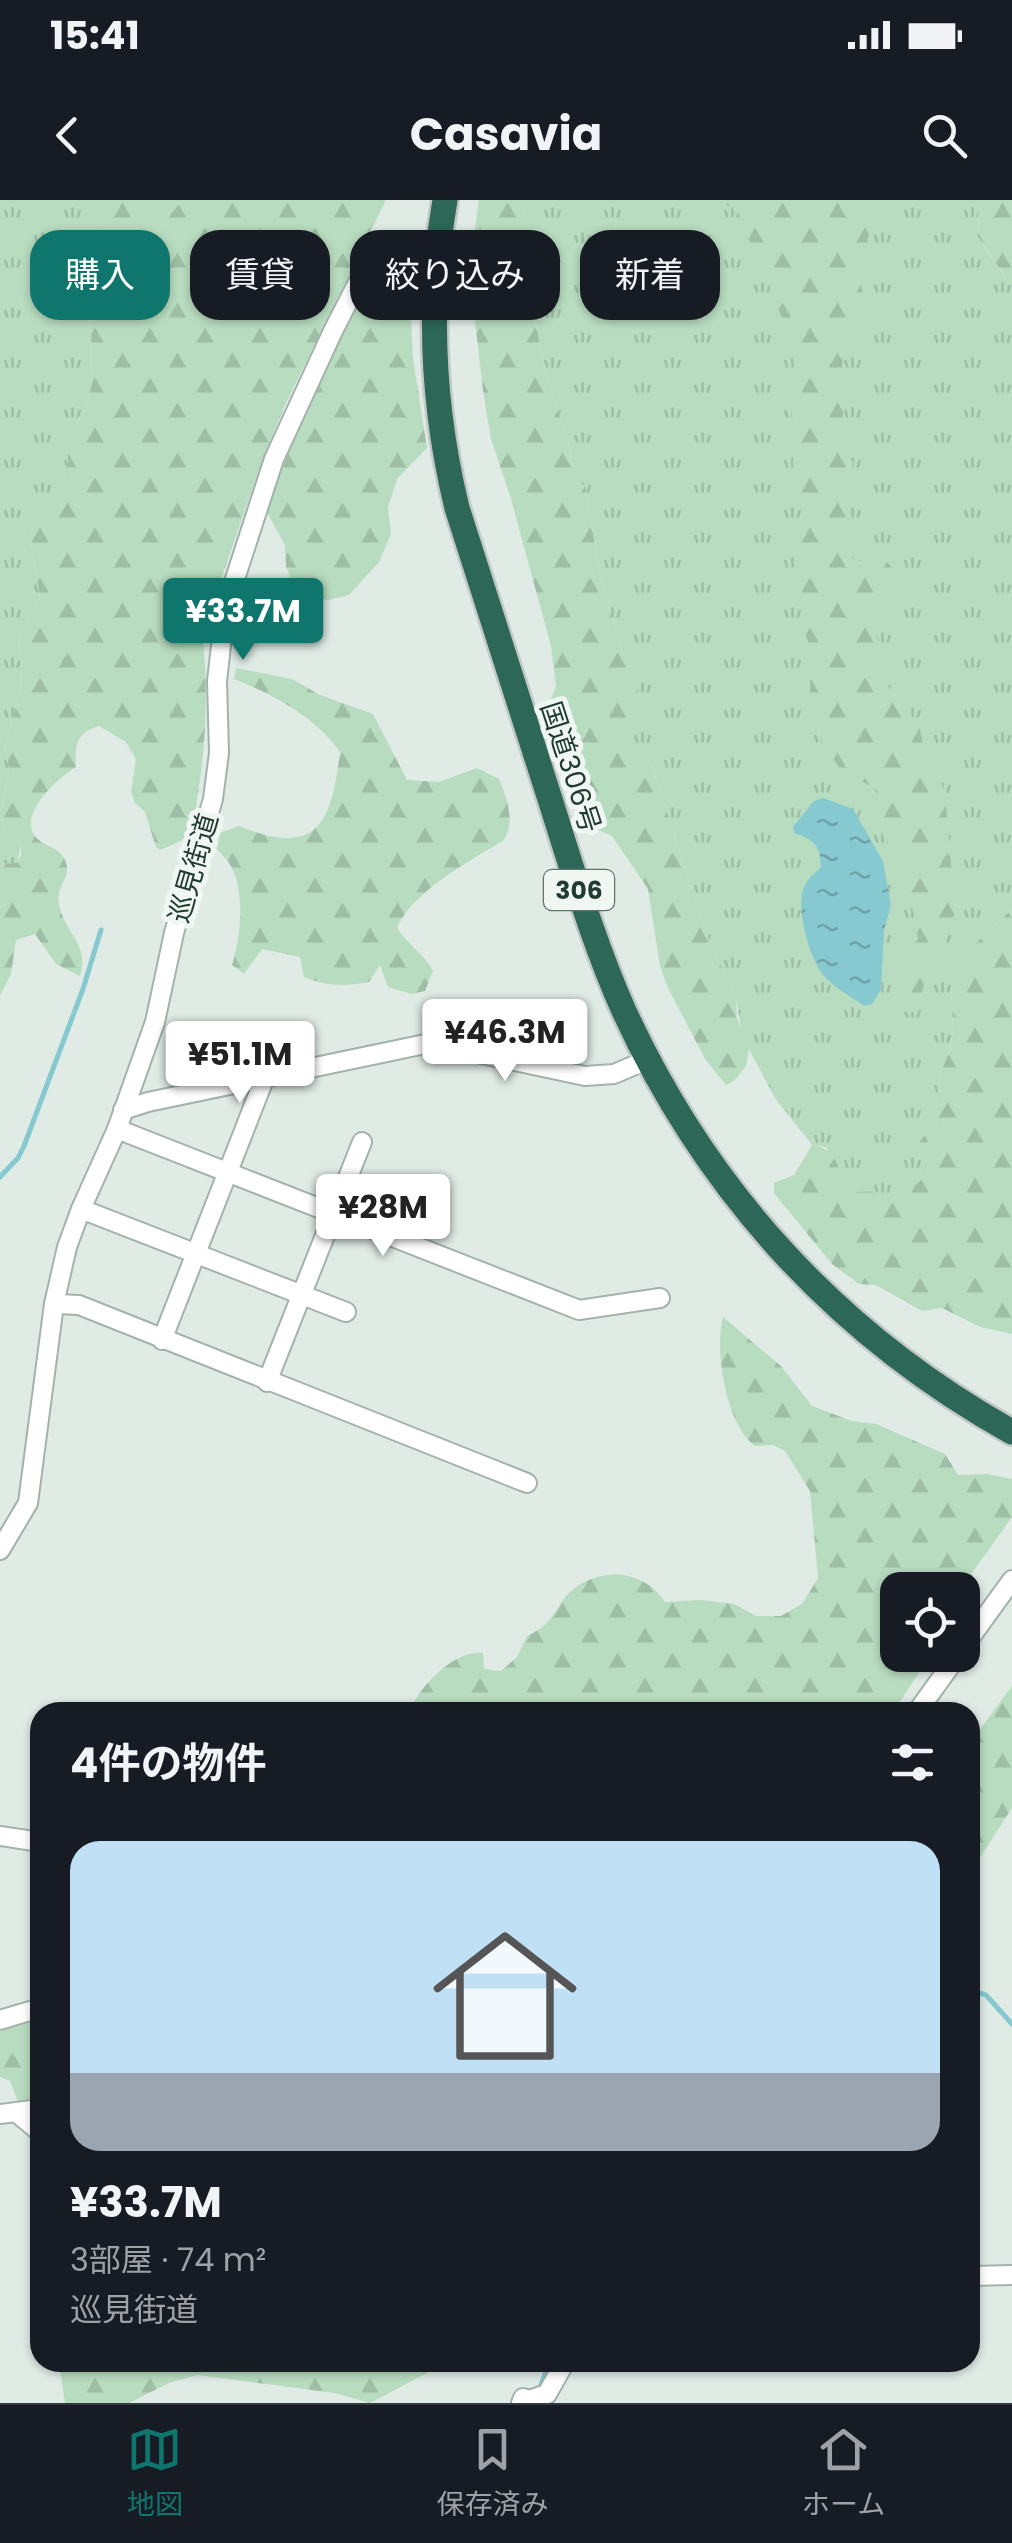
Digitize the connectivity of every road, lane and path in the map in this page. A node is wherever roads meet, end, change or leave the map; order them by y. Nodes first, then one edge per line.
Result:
1 (445, 200) edge
2 (440, 230) edge
3 (350, 298) edge
4 (433, 320) edge
5 (648, 1060) junction
6 (264, 1076) junction
7 (120, 1120) junction
8 (362, 1142) dead end
9 (227, 1172) junction
10 (81, 1208) junction
11 (333, 1214) junction
12 (195, 1254) junction
13 (301, 1295) junction
14 (660, 1298) dead end
15 (54, 1304) junction
16 (346, 1312) dead end
17 (162, 1340) junction
18 (267, 1382) junction
19 (1012, 1432) edge
20 (527, 1483) dead end
21 (0, 1550) edge
22 (1012, 1580) edge
23 (980, 1624) edge
24 (946, 1672) edge
25 (924, 1702) edge
26 (0, 1836) edge
27 (30, 1840) edge
28 (30, 2011) edge
29 (0, 2020) edge
30 (1012, 2275) edge
31 (980, 2276) edge
32 (556, 2372) edge
33 (532, 2399) edge

1 - 2 highway, 国道306号 / 306
3 - 7 street, 巡見街道
4 - 5 highway, 国道306号 / 306
5 - 6 street
5 - 19 highway, 国道306号 / 306
6 - 7 street
6 - 9 street
7 - 9 street
7 - 10 street, 巡見街道
8 - 11 street
9 - 11 street
9 - 12 street
10 - 12 street
10 - 15 street, 巡見街道
11 - 13 street
11 - 14 street
12 - 13 street
12 - 17 street
13 - 16 street
13 - 18 street
15 - 17 street
15 - 21 street, 巡見街道
17 - 18 street
18 - 20 street
22 - 23 street
24 - 25 street
26 - 27 street
28 - 29 street
30 - 31 street
32 - 33 street

